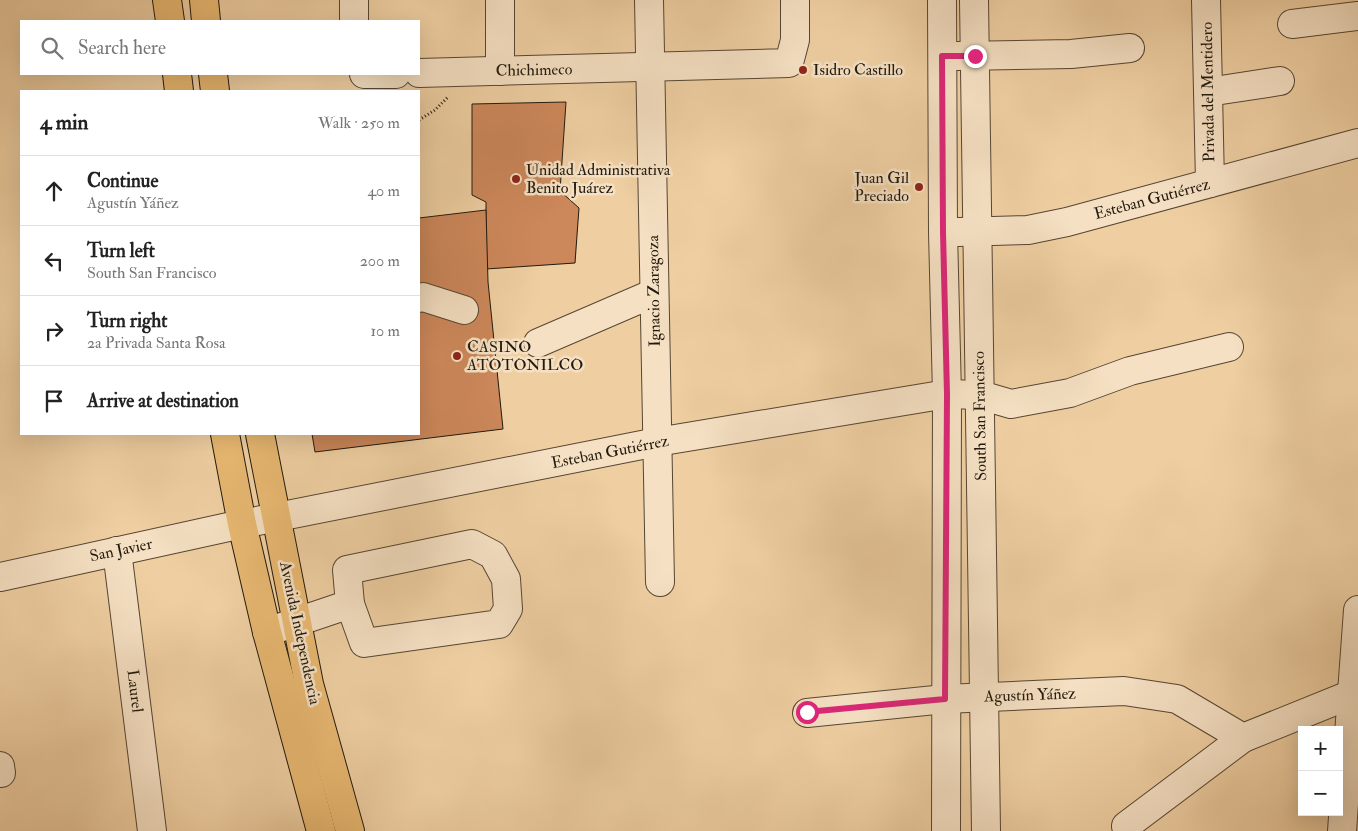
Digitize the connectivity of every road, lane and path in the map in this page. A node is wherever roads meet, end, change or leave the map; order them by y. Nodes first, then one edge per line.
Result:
1 (167, 0) edge
2 (204, 0) edge
3 (354, 0) edge
4 (500, 0) edge
5 (649, 0) edge
6 (794, 0) edge
7 (942, 0) edge
8 (974, 0) edge
9 (1206, 0) edge
10 (1358, 16) edge
11 (170, 20) edge
12 (206, 20) edge
13 (354, 20) edge
14 (1292, 24) dead end
15 (1130, 48) dead end
16 (942, 56) junction
17 (975, 56) junction
18 (650, 68) junction
19 (500, 71) junction
20 (420, 73) edge
21 (176, 75) edge
22 (213, 75) edge
23 (1280, 81) dead end
24 (179, 90) edge
25 (215, 90) edge
26 (1208, 92) junction
27 (1358, 144) edge
28 (1210, 183) junction
29 (978, 231) junction
30 (943, 232) junction
31 (654, 293) junction
32 (420, 298) edge
33 (464, 310) dead end
34 (538, 343) dead end
35 (1229, 346) dead end
36 (947, 394) junction
37 (980, 395) junction
38 (225, 435) edge
39 (260, 435) edge
40 (657, 442) junction
41 (276, 518) junction
42 (242, 524) junction
43 (117, 551) junction
44 (0, 577) edge
45 (660, 582) dead end
46 (350, 604) junction
47 (1358, 610) edge
48 (297, 622) junction
49 (267, 632) junction
50 (1352, 694) junction
51 (985, 696) junction
52 (945, 699) junction
53 (807, 712) dead end
54 (1243, 738) junction
55 (1126, 826) dead end
56 (152, 831) edge
57 (321, 831) edge
58 (350, 831) edge
59 (946, 831) edge
60 (986, 831) edge
61 (1342, 831) edge

1 - 11 main road
2 - 12 main road
3 - 13 street
4 - 19 street
5 - 18 street, Ignacio Zaragoza
6 - 18 street, Chichimeco
7 - 16 street, South San Francisco
8 - 17 street, South San Francisco
9 - 26 street, Privada del Mentidero
10 - 14 street
15 - 17 street
16 - 17 street
16 - 30 street, South San Francisco
17 - 29 street, South San Francisco
18 - 19 street, Chichimeco
18 - 31 street, Ignacio Zaragoza
19 - 20 street, Chichimeco
21 - 24 main road
22 - 25 main road
23 - 26 street
26 - 28 street, Privada del Mentidero
27 - 28 street, Esteban Gutiérrez
28 - 29 street, Esteban Gutiérrez
29 - 30 street, Esteban Gutiérrez
29 - 37 street, South San Francisco
30 - 36 street, South San Francisco
31 - 34 street
31 - 40 street, Ignacio Zaragoza
32 - 33 street
35 - 37 street, Esteban Gutiérrez
36 - 37 street, Esteban Gutiérrez
36 - 40 street, Esteban Gutiérrez
36 - 52 street, South San Francisco
37 - 51 street, South San Francisco
38 - 42 main road
39 - 41 main road, Avenida Independencia
40 - 41 street, Esteban Gutiérrez
40 - 45 street, Ignacio Zaragoza
41 - 42 street, Esteban Gutiérrez
41 - 48 main road, Avenida Independencia
42 - 43 street, San Javier
42 - 49 main road
43 - 44 street, San Javier
43 - 56 street, Laurel
46 - 46 street
46 - 48 street
47 - 50 street
48 - 49 street
48 - 58 main road, Avenida Independencia
49 - 57 main road
50 - 54 street
50 - 61 street
51 - 52 street, Agustín Yáñez
51 - 54 street, Agustín Yáñez
51 - 60 street, South San Francisco
52 - 53 street, Agustín Yáñez
52 - 59 street, South San Francisco
54 - 55 street

